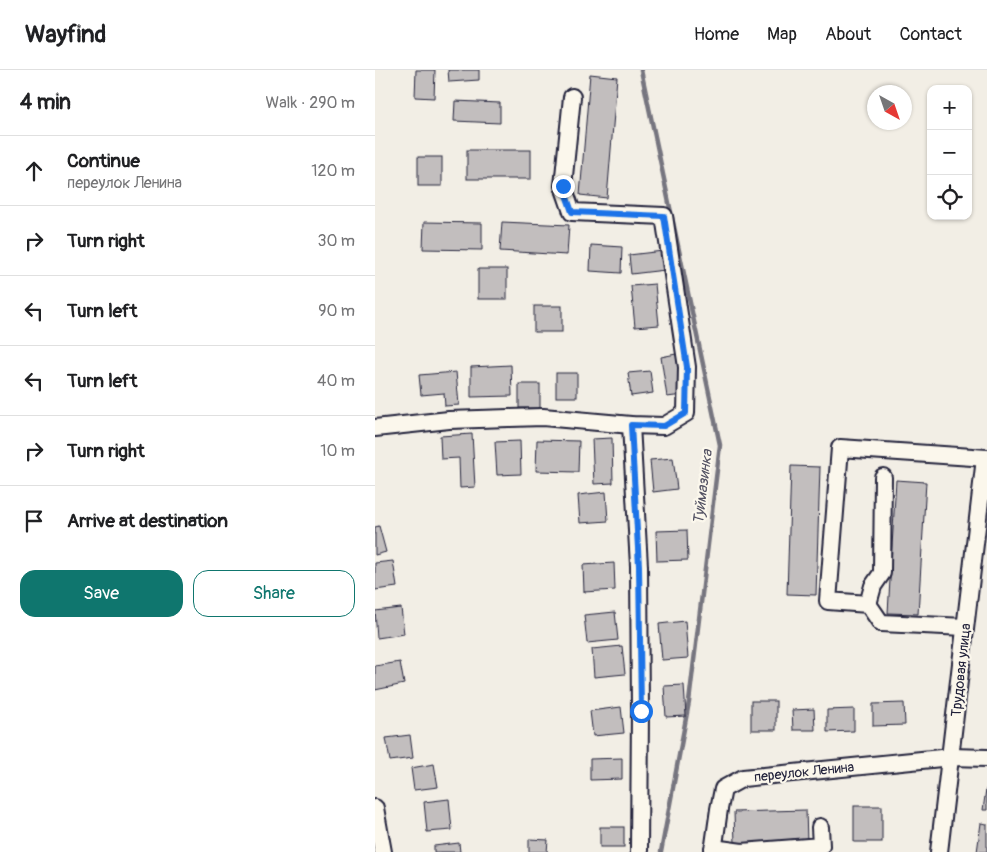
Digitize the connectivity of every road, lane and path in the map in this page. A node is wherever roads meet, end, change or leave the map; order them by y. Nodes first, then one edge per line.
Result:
1 (572, 97) dead end
2 (631, 425) junction
3 (375, 428) edge
4 (986, 458) edge
5 (883, 477) dead end
6 (868, 604) junction
7 (965, 627) junction
8 (951, 757) junction
9 (987, 758) edge
10 (375, 808) edge
11 (820, 826) dead end
12 (713, 850) edge
13 (383, 852) edge
14 (639, 852) edge
15 (939, 852) edge

1 - 2 street
2 - 3 street
2 - 14 street
4 - 6 street
4 - 7 street, Трудовая улица
5 - 6 street
6 - 7 street
7 - 8 street, Трудовая улица
8 - 9 street
8 - 12 street, переулок Ленина
8 - 15 street, Трудовая улица
10 - 13 street
11 - 12 street

